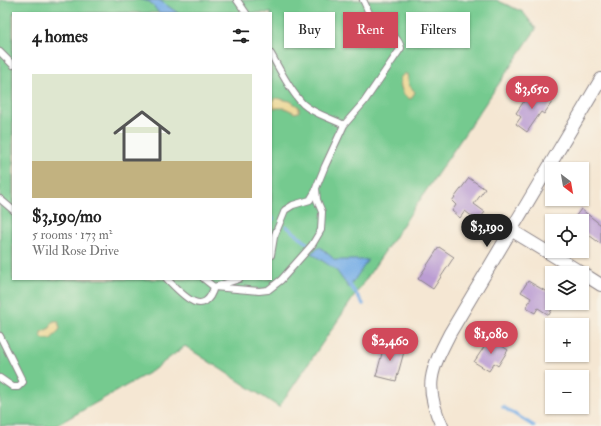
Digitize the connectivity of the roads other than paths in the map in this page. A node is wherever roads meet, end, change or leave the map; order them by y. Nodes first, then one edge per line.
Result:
1 (238, 0) edge
2 (363, 0) edge
3 (245, 12) edge
4 (0, 52) edge
5 (272, 56) edge
6 (12, 64) edge
7 (601, 79) edge
8 (344, 125) junction
9 (316, 188) junction
10 (0, 199) edge
11 (12, 209) edge
12 (511, 230) junction
13 (272, 249) edge
14 (570, 266) edge
15 (589, 277) edge
16 (168, 280) edge
17 (205, 280) edge
18 (236, 280) edge
19 (601, 284) edge
20 (214, 287) junction
21 (0, 336) edge
22 (0, 378) edge
23 (442, 426) edge

1 - 3 lane
2 - 8 lane
4 - 6 lane
5 - 8 lane
7 - 12 street
8 - 9 lane
9 - 13 lane
9 - 20 lane
10 - 11 lane
12 - 14 street
12 - 23 street
15 - 19 street
16 - 20 lane
17 - 20 lane
18 - 20 lane
21 - 22 lane

